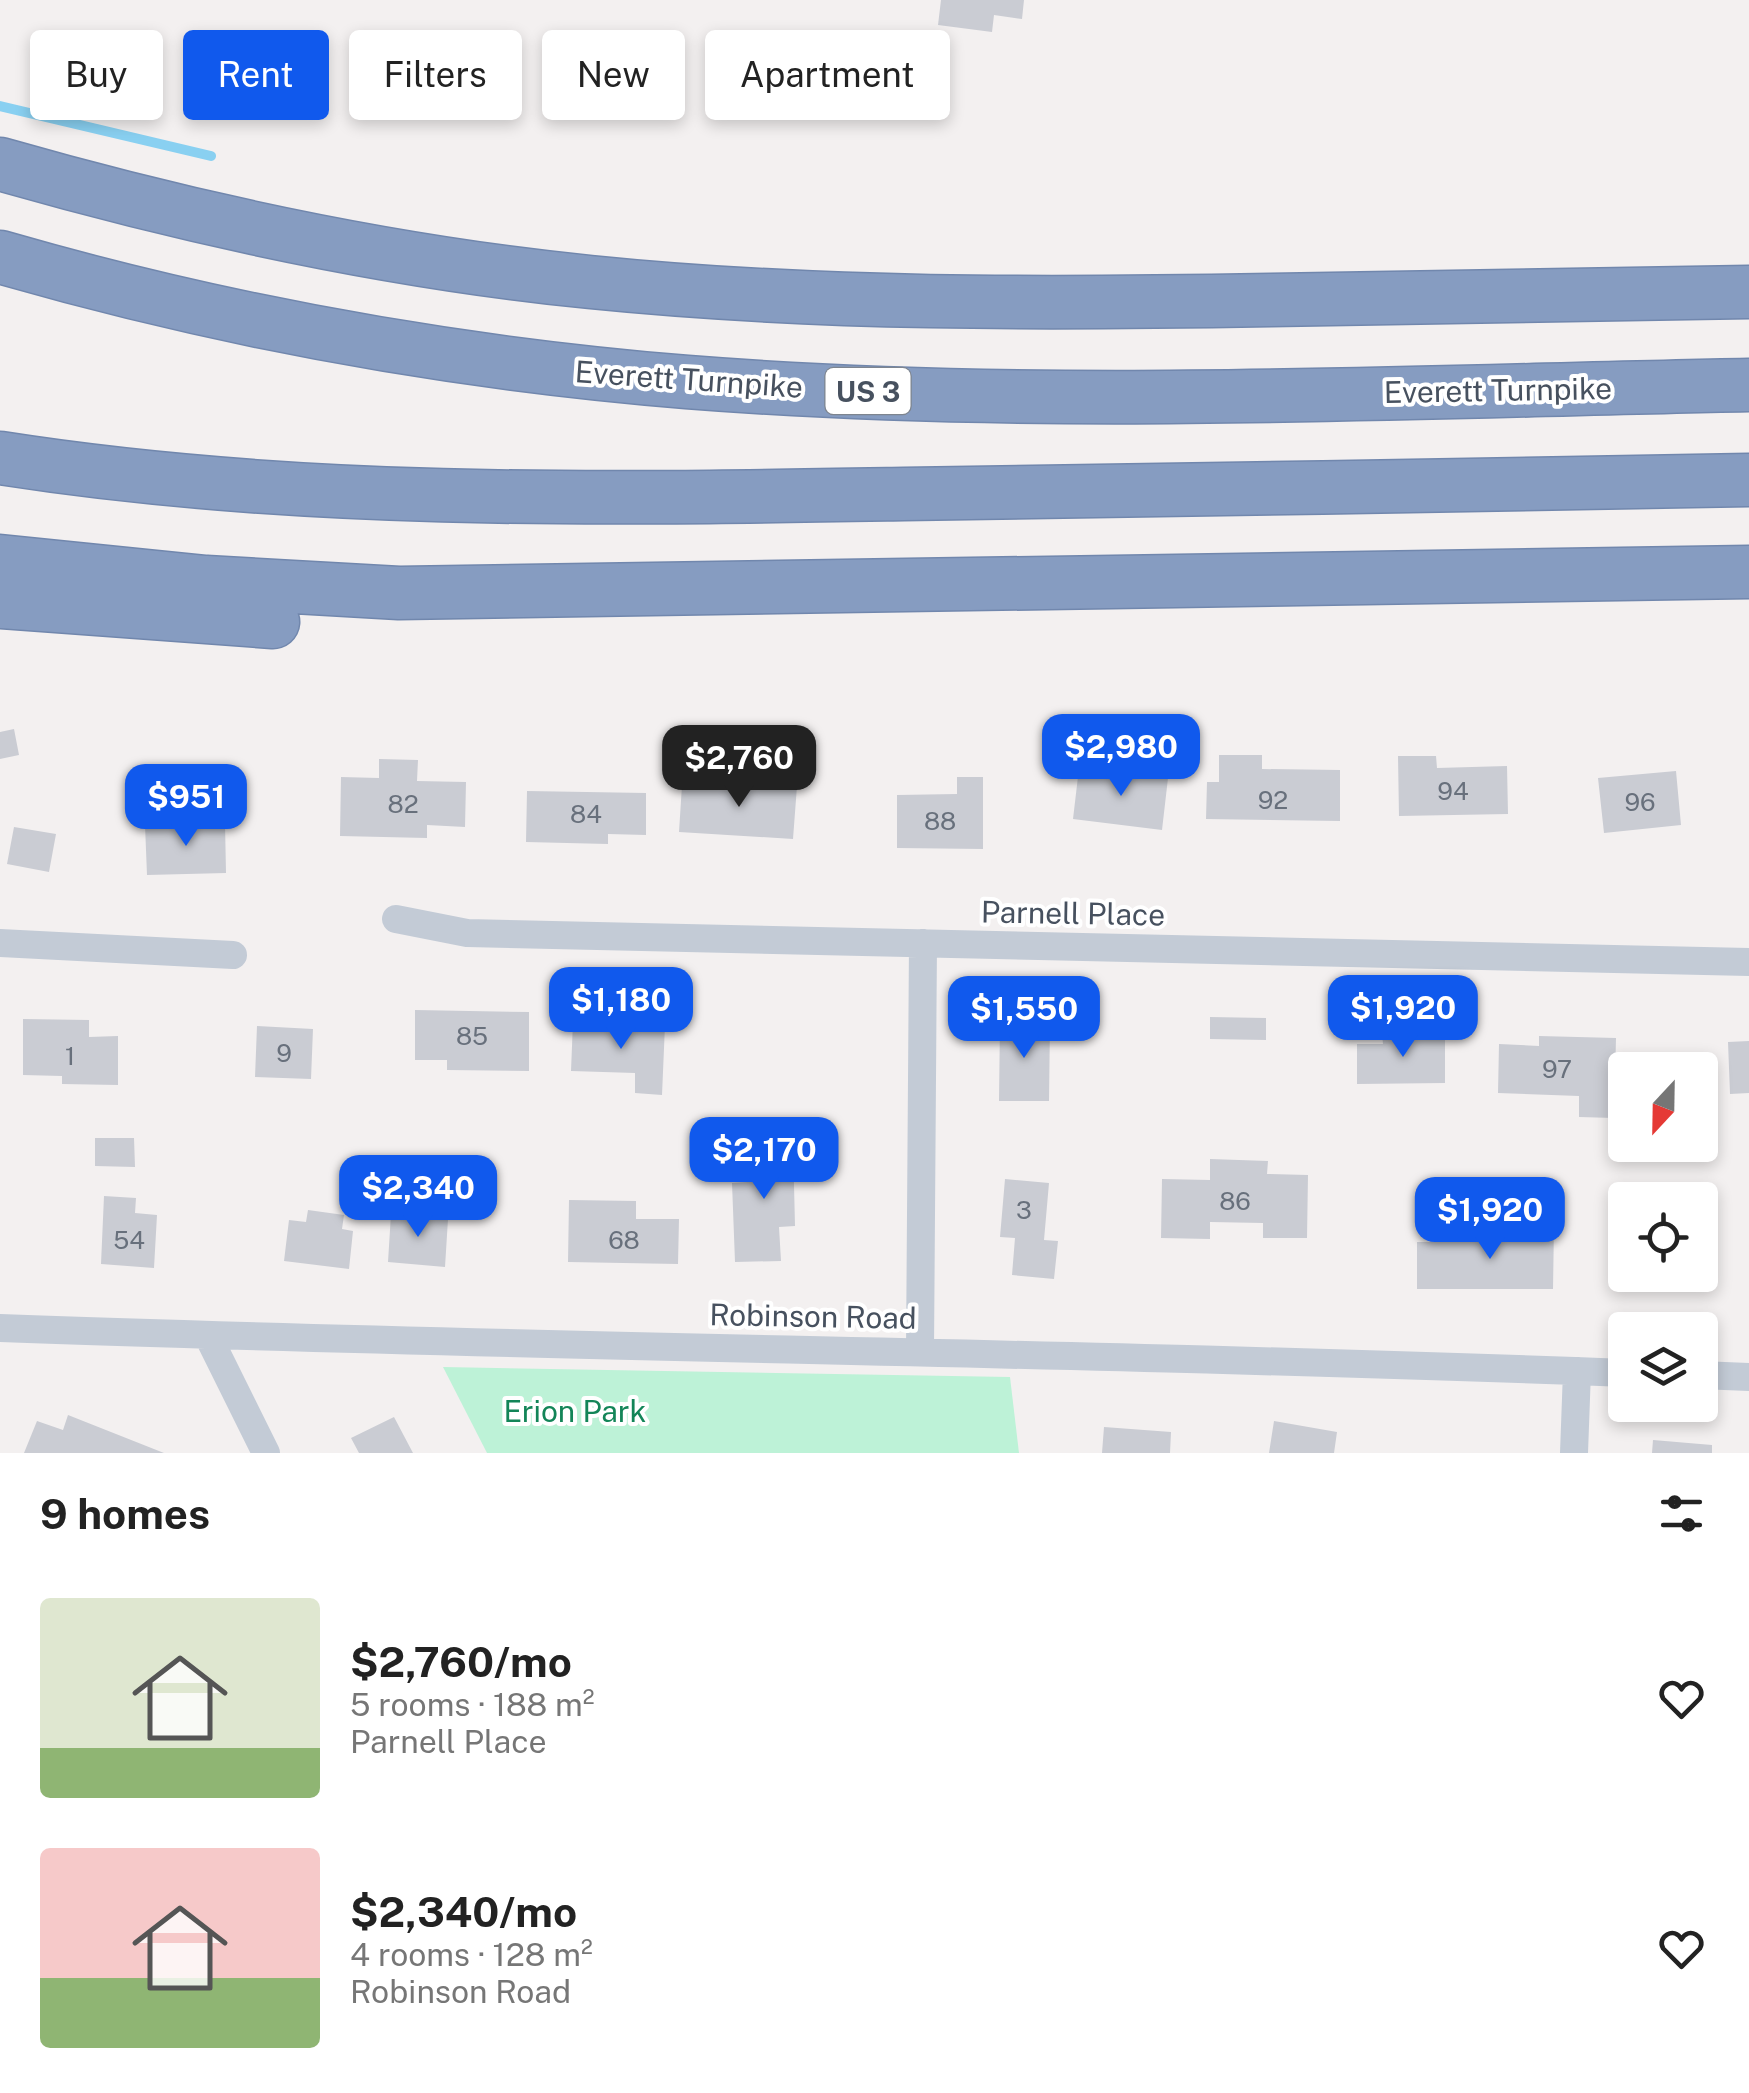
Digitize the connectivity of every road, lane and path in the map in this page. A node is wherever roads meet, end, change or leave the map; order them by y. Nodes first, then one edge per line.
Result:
1 (0, 164) edge
2 (0, 258) edge
3 (0, 272) edge
4 (1749, 292) edge
5 (180, 305) junction
6 (1749, 386) edge
7 (0, 458) edge
8 (1749, 480) edge
9 (0, 561) edge
10 (1749, 572) edge
11 (980, 586) junction
12 (0, 602) edge
13 (396, 919) dead end
14 (923, 943) junction
15 (0, 944) edge
16 (234, 955) dead end
17 (1749, 962) edge
18 (0, 1328) edge
19 (208, 1336) junction
20 (920, 1351) junction
21 (1577, 1371) junction
22 (1608, 1372) edge
23 (1718, 1376) edge
24 (1749, 1377) edge
25 (266, 1453) edge
26 (1574, 1453) edge

1 - 4 highway
2 - 5 highway, Everett Turnpike / US 3
3 - 5 highway
5 - 6 highway, Everett Turnpike / US 3
7 - 8 highway
9 - 11 highway
10 - 11 highway
11 - 12 highway
13 - 14 street, Parnell Place
14 - 17 street, Parnell Place
14 - 20 street
15 - 16 street
18 - 19 street, Robinson Road
19 - 20 street, Robinson Road
19 - 25 street
20 - 21 street, Robinson Road
21 - 22 street, Robinson Road
21 - 26 street
23 - 24 street

